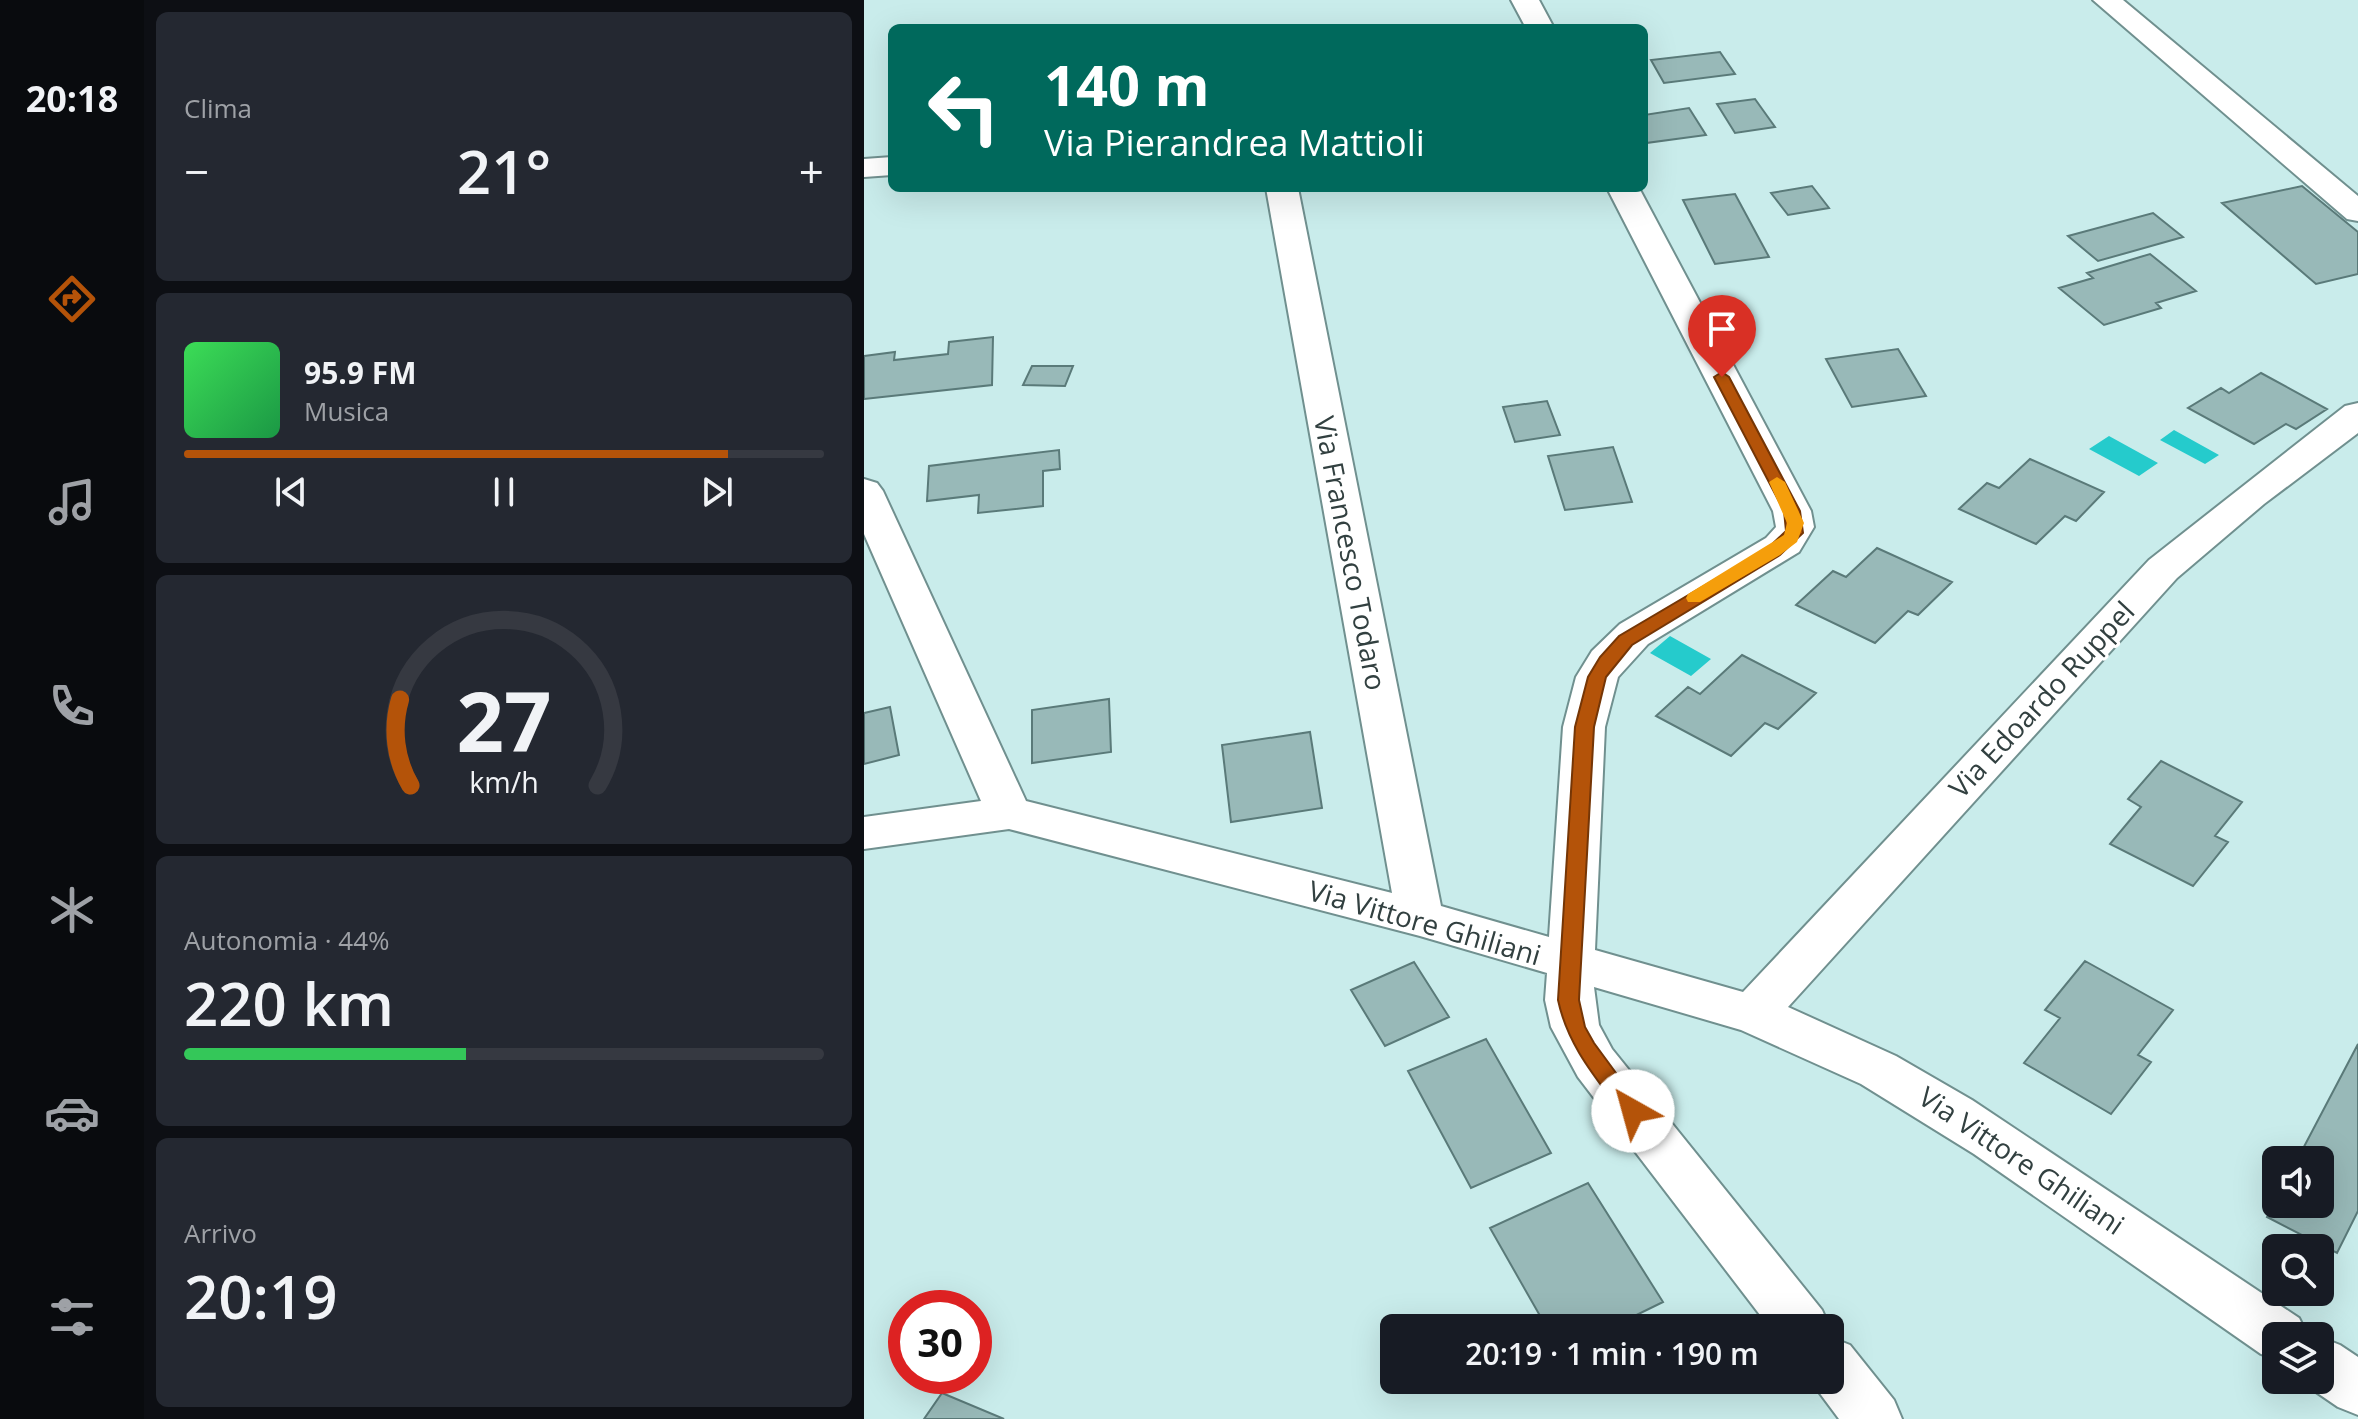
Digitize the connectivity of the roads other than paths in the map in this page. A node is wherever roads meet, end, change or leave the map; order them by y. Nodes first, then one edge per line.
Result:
1 (1525, 0) edge
2 (2107, 0) edge
3 (1538, 24) edge
4 (888, 166) edge
5 (864, 168) edge
6 (1283, 192) edge
7 (1625, 192) edge
8 (2358, 212) edge
9 (2358, 414) edge
10 (864, 491) edge
11 (1009, 813) junction
12 (864, 833) edge
13 (1420, 918) junction
14 (1571, 963) junction
15 (1752, 1014) junction
16 (1792, 1314) edge
17 (2262, 1324) edge
18 (2334, 1373) edge
19 (1844, 1381) edge
20 (2358, 1389) edge
21 (1874, 1419) edge

1 - 3 street
2 - 8 street
4 - 5 street
6 - 13 street, Via Francesco Todaro
7 - 14 street
9 - 15 street, Via Edoardo Ruppel
10 - 11 street
11 - 12 street, Via Vittore Ghiliani
11 - 13 street, Via Vittore Ghiliani
13 - 14 street, Via Vittore Ghiliani
14 - 15 street, Via Vittore Ghiliani
14 - 16 street
15 - 17 street, Via Vittore Ghiliani
18 - 20 street
19 - 21 street

